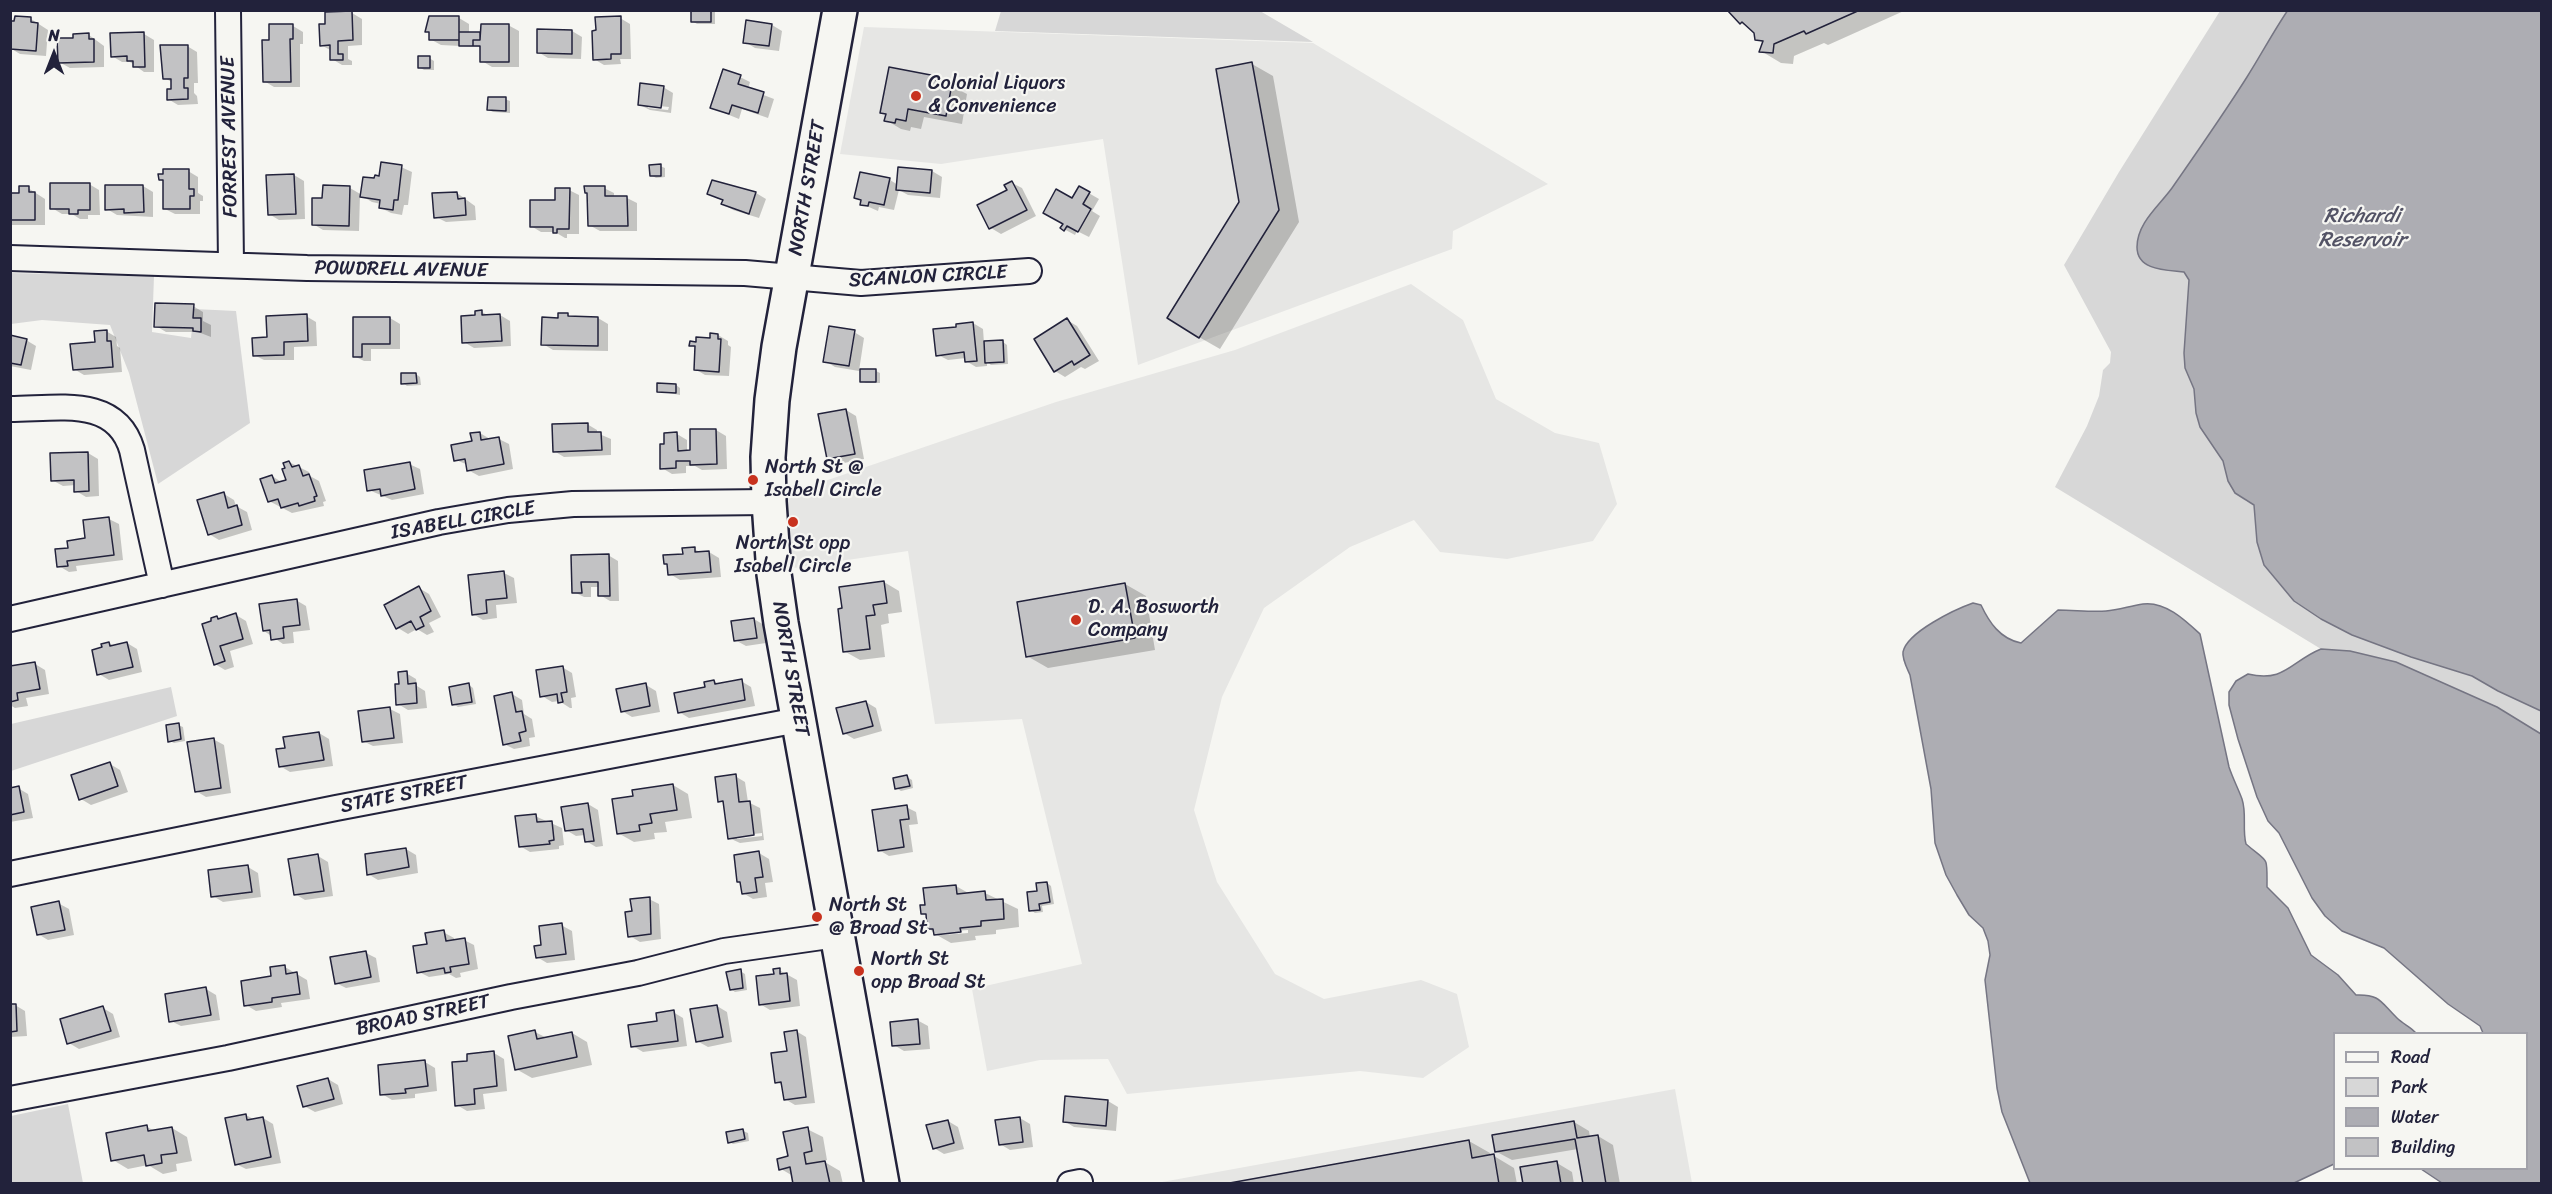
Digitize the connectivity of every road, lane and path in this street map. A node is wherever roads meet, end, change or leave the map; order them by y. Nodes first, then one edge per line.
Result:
1 (228, 10) edge
2 (840, 10) edge
3 (10, 258) edge
4 (231, 264) junction
5 (1029, 271) dead end
6 (791, 276) junction
7 (10, 410) edge
8 (769, 502) junction
9 (162, 585) junction
10 (10, 619) edge
11 (798, 720) junction
12 (10, 874) edge
13 (836, 935) junction
14 (10, 1099) edge
15 (882, 1184) edge

1 - 4 street, FORREST AVENUE
2 - 6 main road, NORTH STREET
3 - 4 street, POWDRELL AVENUE
4 - 6 street, POWDRELL AVENUE
5 - 6 street, SCANLON CIRCLE
6 - 8 main road, NORTH STREET
7 - 9 street
8 - 9 street, ISABELL CIRCLE
8 - 11 main road, NORTH STREET
9 - 10 street, ISABELL CIRCLE
11 - 12 street, STATE STREET
11 - 13 main road, NORTH STREET
13 - 14 street, BROAD STREET
13 - 15 main road, NORTH STREET

